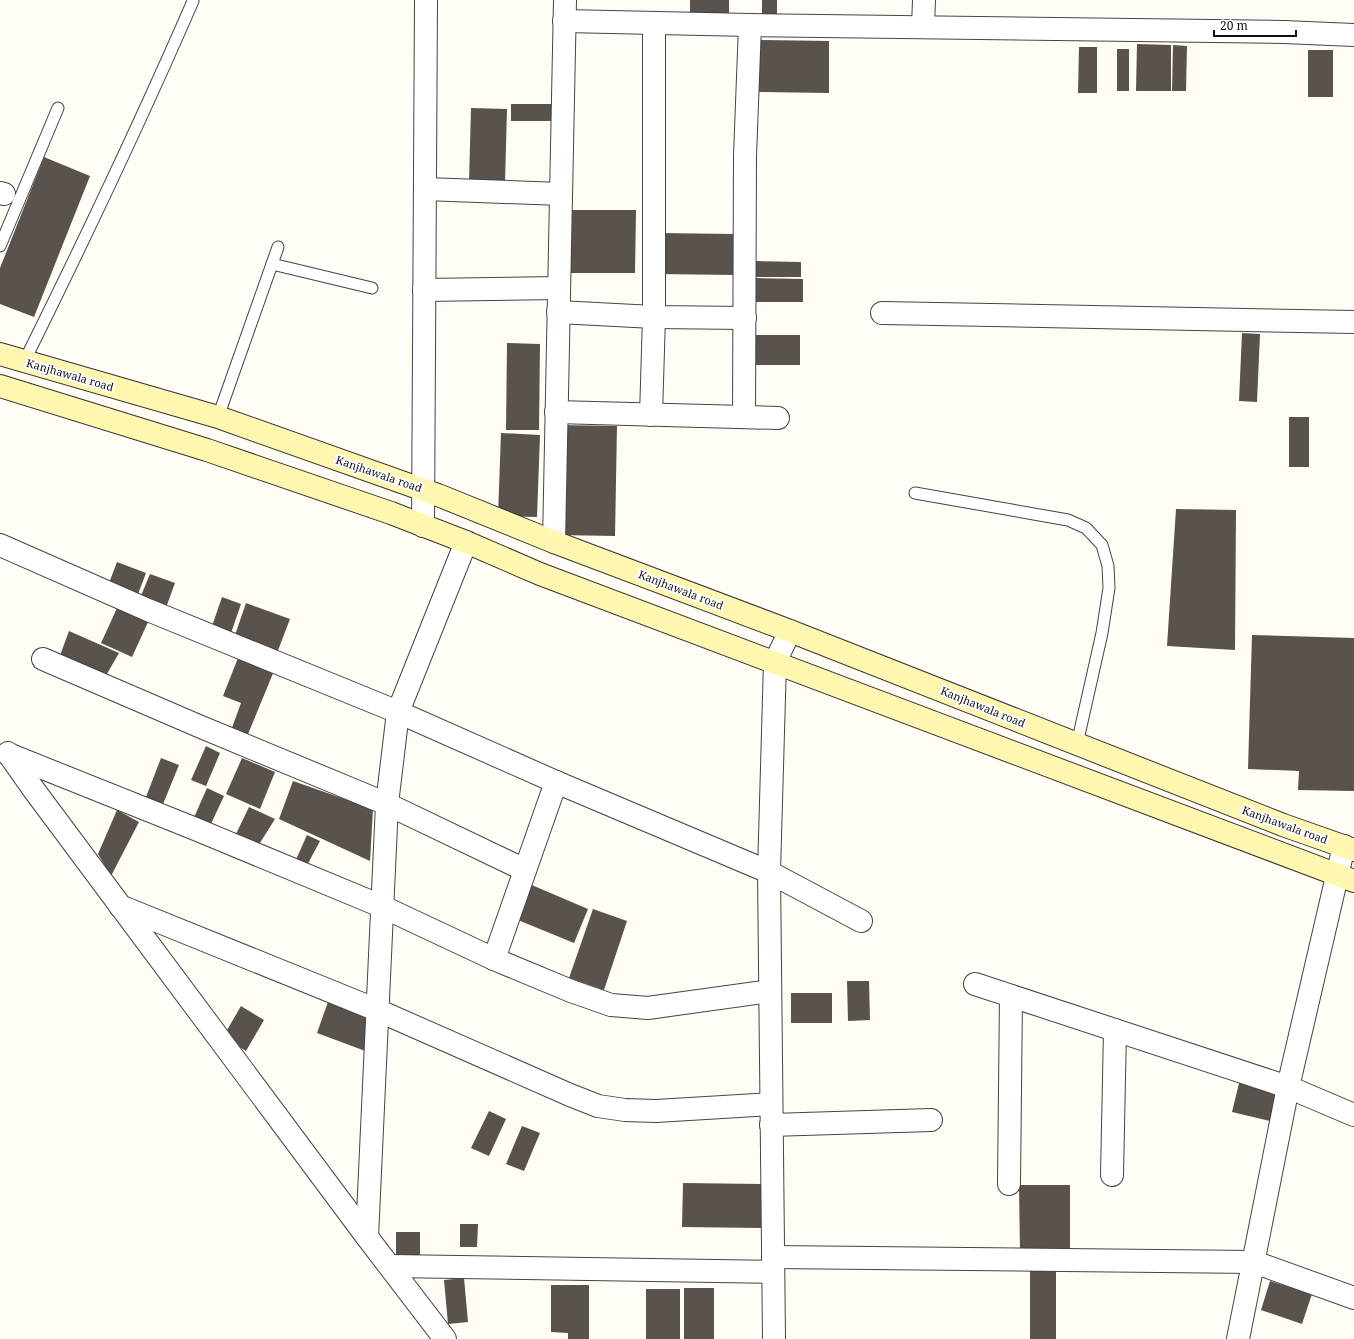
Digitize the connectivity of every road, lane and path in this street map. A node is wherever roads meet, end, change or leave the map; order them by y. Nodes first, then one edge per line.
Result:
1 (426, 0) edge
2 (924, 0) edge
3 (193, 1) edge
4 (564, 10) edge
5 (654, 23) junction
6 (750, 25) junction
7 (923, 27) junction
8 (1354, 34) edge
9 (58, 108) dead end
10 (425, 189) junction
11 (561, 194) junction
12 (8, 196) edge
13 (0, 246) edge
14 (278, 247) dead end
15 (272, 264) junction
16 (372, 288) dead end
17 (559, 288) junction
18 (424, 290) junction
19 (558, 312) junction
20 (882, 313) dead end
21 (654, 317) junction
22 (745, 318) junction
23 (1354, 322) edge
24 (0, 354) edge
25 (24, 362) junction
26 (0, 386) edge
27 (556, 412) junction
28 (651, 415) junction
29 (218, 417) junction
30 (744, 417) junction
31 (778, 418) dead end
32 (424, 490) junction
33 (916, 493) dead end
34 (423, 526) junction
35 (466, 542) junction
36 (554, 542) junction
37 (0, 545) edge
38 (790, 631) junction
39 (43, 659) dead end
40 (775, 662) junction
41 (398, 712) junction
42 (1077, 744) junction
43 (4, 748) edge
44 (556, 782) junction
45 (387, 804) junction
46 (1349, 848) edge
47 (525, 870) junction
48 (769, 872) junction
49 (1346, 877) edge
50 (120, 906) junction
51 (381, 906) junction
52 (861, 921) dead end
53 (494, 958) junction
54 (974, 984) dead end
55 (770, 991) junction
56 (1011, 996) junction
57 (377, 1010) junction
58 (1115, 1030) junction
59 (1288, 1087) junction
60 (771, 1114) junction
61 (1354, 1115) edge
62 (931, 1120) dead end
63 (1112, 1176) dead end
64 (1009, 1184) dead end
65 (367, 1237) junction
66 (1254, 1262) junction
67 (773, 1265) junction
68 (390, 1266) junction
69 (1354, 1298) edge
70 (445, 1339) edge
71 (774, 1339) edge
72 (1238, 1339) edge

1 - 10 street
2 - 7 street
3 - 25 lane
4 - 5 street
4 - 11 street
5 - 6 street
5 - 21 street
6 - 7 street
6 - 22 street
7 - 8 street
9 - 12 lane
10 - 11 street
10 - 18 street
11 - 17 street
12 - 13 lane
14 - 15 lane
15 - 16 lane
15 - 29 lane
17 - 18 street
17 - 19 street
18 - 32 street
19 - 21 street
19 - 27 street
20 - 23 street
21 - 22 street
21 - 28 street
22 - 30 street
24 - 25 main road, Kanjhawala road
25 - 29 main road, Kanjhawala road
26 - 34 main road
27 - 28 street
27 - 36 street
28 - 30 street
29 - 32 main road, Kanjhawala road
30 - 31 street
32 - 34 street
32 - 36 main road, Kanjhawala road
33 - 42 lane
34 - 35 main road
35 - 40 main road
35 - 41 street
36 - 38 main road, Kanjhawala road
37 - 41 street
38 - 40 street
38 - 42 main road, Kanjhawala road
39 - 45 street
40 - 48 street
40 - 49 main road
41 - 44 street
41 - 45 street
42 - 46 main road, Kanjhawala road
43 - 50 street
43 - 51 street
44 - 47 street
44 - 48 street
45 - 47 street
45 - 51 street
46 - 49 street
47 - 53 street
48 - 52 street
48 - 55 street
49 - 59 street
50 - 57 street
50 - 65 street
51 - 53 street
51 - 57 street
53 - 55 street
54 - 56 street
55 - 60 street
56 - 58 street
56 - 64 street
57 - 60 street
57 - 65 street
58 - 59 street
58 - 63 street
59 - 61 street
59 - 66 street
60 - 62 street
60 - 67 street
65 - 68 street
66 - 67 street
66 - 69 street
66 - 72 street
67 - 68 street
67 - 71 street
68 - 70 street

